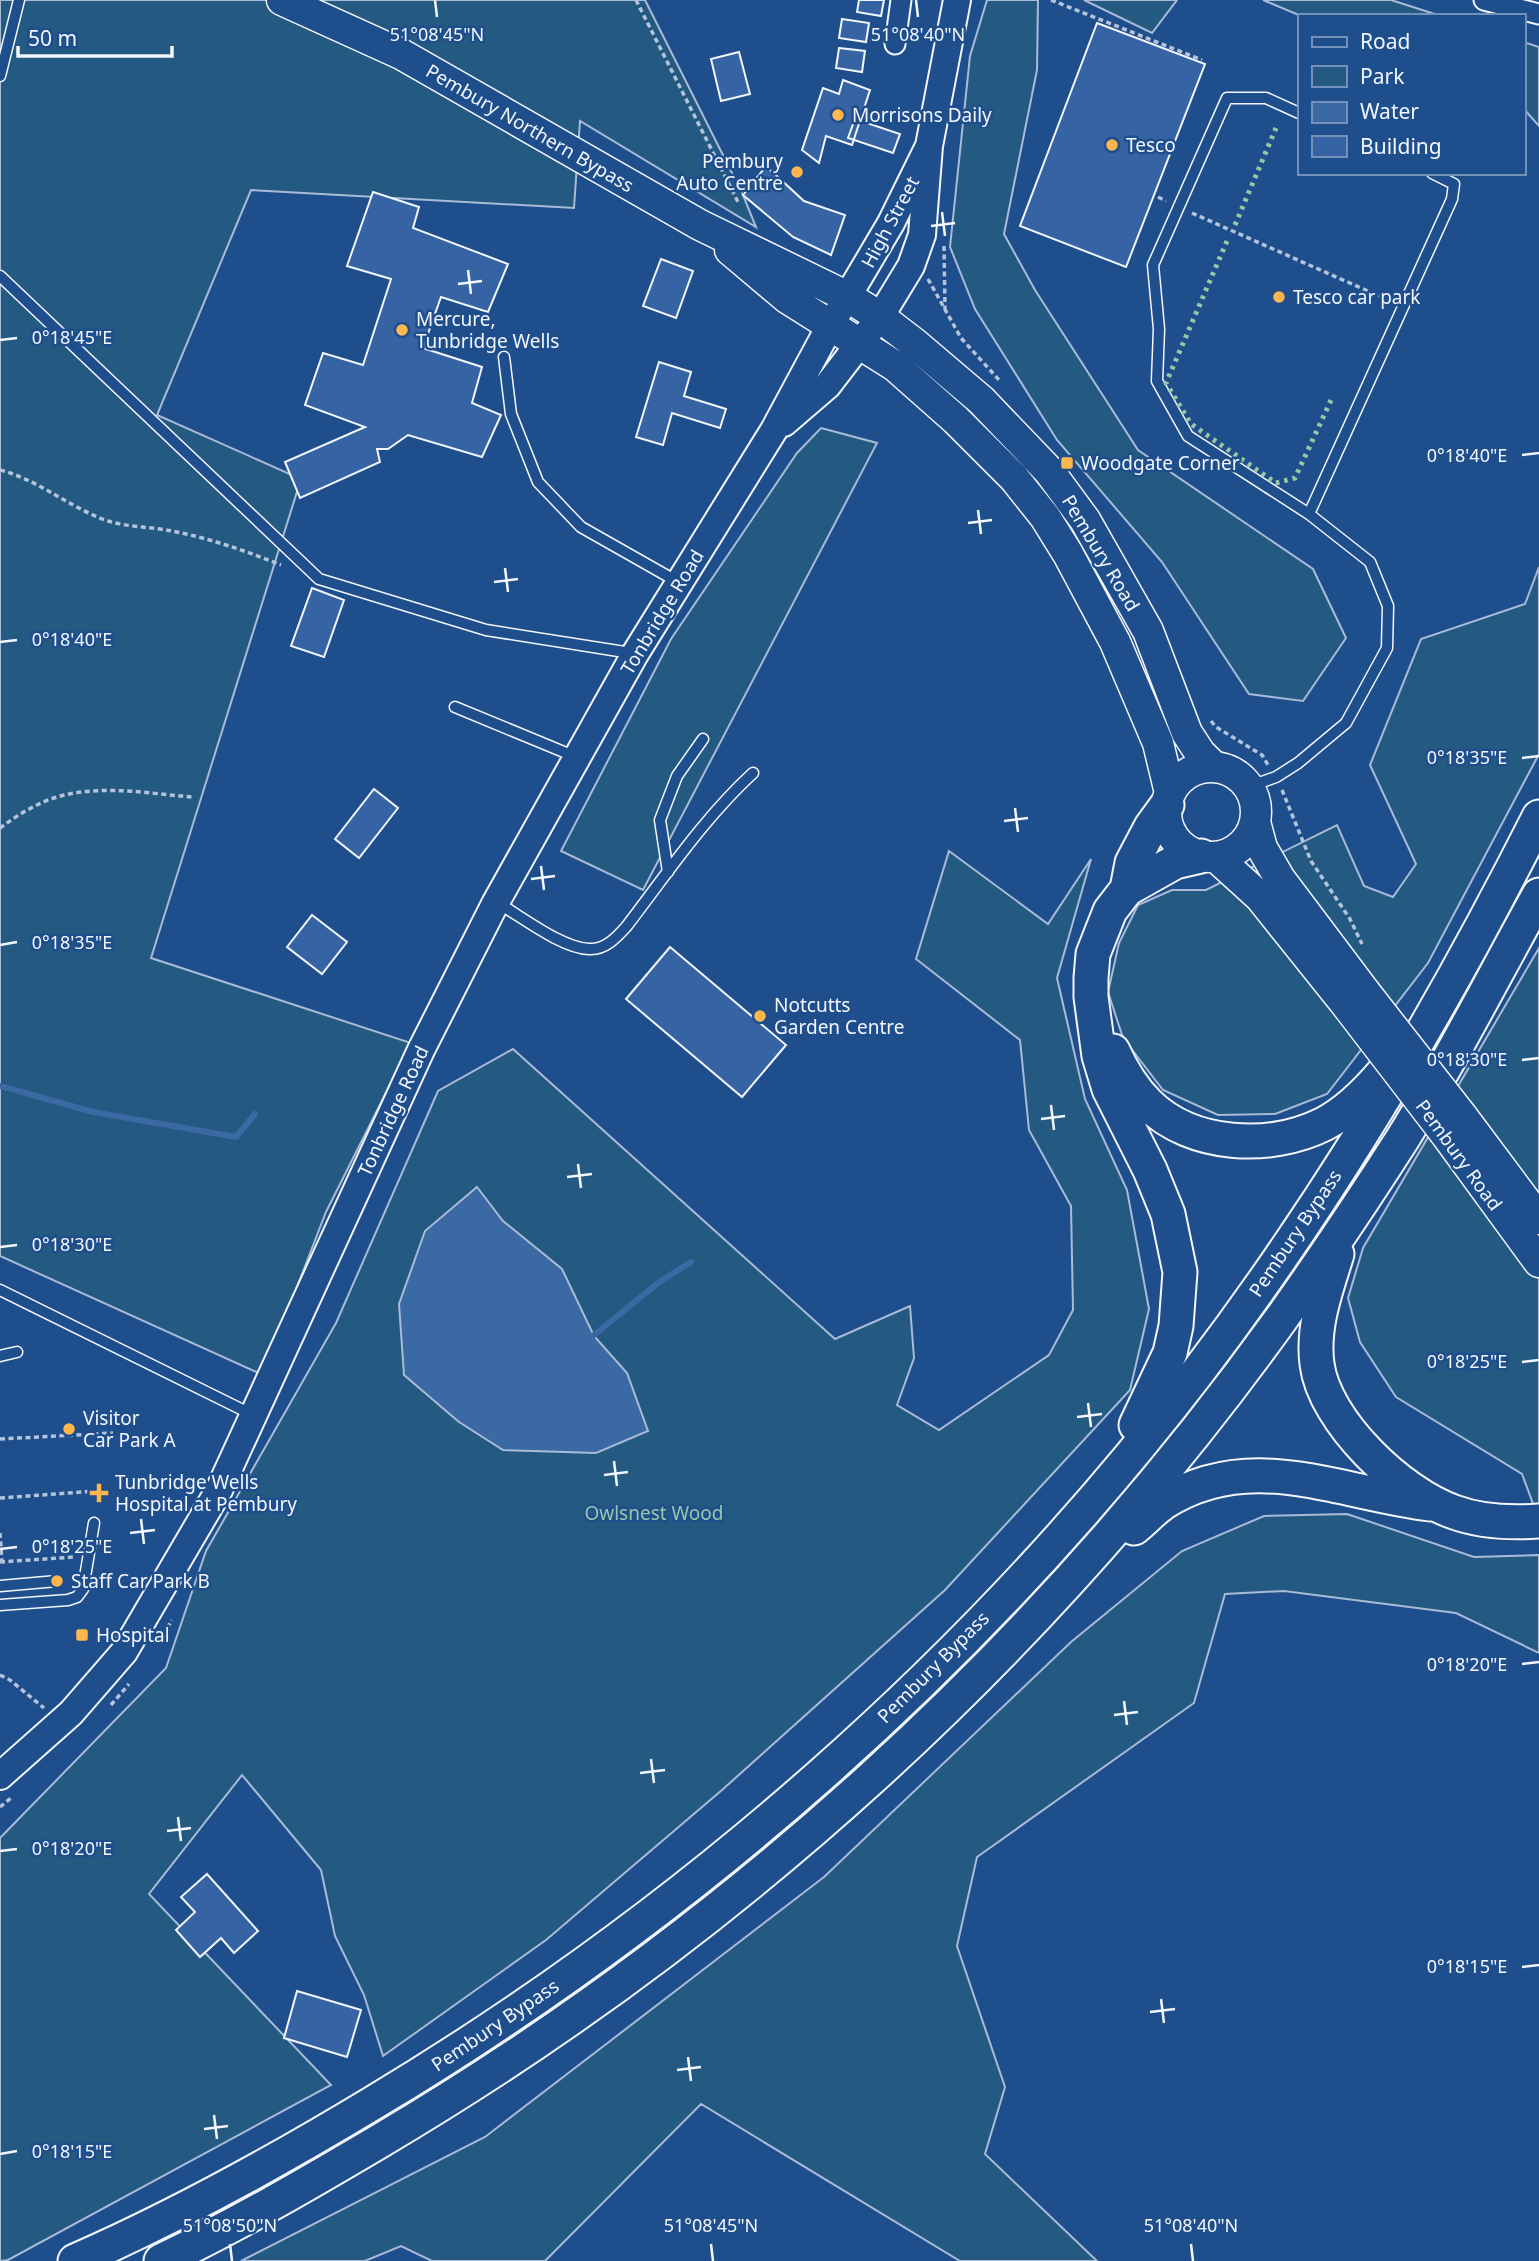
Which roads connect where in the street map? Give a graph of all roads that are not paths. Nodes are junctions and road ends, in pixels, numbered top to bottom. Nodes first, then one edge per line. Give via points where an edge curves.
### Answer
1 (19, 0) edge
2 (282, 0) edge
3 (901, 0) edge
4 (957, 0) edge
5 (1484, 0) edge
6 (1539, 14) edge
7 (895, 44) dead end
8 (0, 76) edge
9 (1298, 113) edge
10 (929, 146) junction
11 (1436, 175) edge
12 (700, 225) junction
13 (0, 276) edge
14 (848, 297) junction
15 (880, 317) junction
16 (830, 326) junction
17 (861, 344) junction
18 (504, 357) dead end
19 (774, 430) junction
20 (1309, 514) junction
21 (678, 582) junction
22 (635, 654) junction
23 (454, 707) dead end
24 (703, 739) dead end
25 (576, 757) junction
26 (1214, 767) junction
27 (753, 773) dead end
28 (1248, 786) junction
29 (1169, 799) junction
30 (1539, 817) edge
31 (1255, 822) junction
32 (1209, 856) junction
33 (668, 872) junction
34 (1126, 888) junction
35 (1539, 895) edge
36 (496, 902) junction
37 (1356, 1000) junction
38 (1426, 1023) junction
39 (1097, 1025) junction
40 (1453, 1124) junction
41 (1539, 1219) edge
42 (1347, 1221) junction
43 (1539, 1262) edge
44 (0, 1290) edge
45 (17, 1352) dead end
46 (0, 1356) edge
47 (254, 1415) junction
48 (1106, 1483) junction
49 (1433, 1504) junction
50 (1539, 1521) edge
51 (94, 1523) dead end
52 (1088, 1560) junction
53 (57, 1581) dead end
54 (0, 1586) edge
55 (0, 1605) edge
56 (7, 1766) edge
57 (75, 2261) edge
58 (161, 2261) edge

1 - 8 lane
2 - 12 main road, Pembury Northern Bypass via 401,54
3 - 7 street
4 - 10 street, High Street
5 - 6 street
9 - 20 lane via 1266,98 1227,98 1153,265 1159,329 1157,381 1188,436
10 - 14 street, High Street
10 - 15 street, High Street via 922,235 911,266
11 - 20 lane via 1454,184 1452,199
12 - 14 main road, Pembury Northern Bypass
12 - 16 main road, Pembury Northern Bypass via 787,298
13 - 22 lane via 319,579 486,630
14 - 15 main road, Pembury Road
14 - 16 street, High Street
15 - 17 street, High Street
15 - 26 main road, Pembury Road via 981,400 1049,471 1078,510 1147,631 1187,733
16 - 17 main road, Pembury Road
16 - 19 street, Tonbridge Road
17 - 19 street, Tonbridge Road via 827,386
17 - 29 main road, Pembury Road via 895,366 956,420 1014,478 1045,517 1115,642 1158,743
18 - 21 lane via 511,414 538,482 580,527
19 - 21 street, Tonbridge Road
20 - 28 lane via 1370,562 1388,606 1387,648 1346,723 1298,763 1276,777
21 - 22 street, Tonbridge Road
22 - 25 street, Tonbridge Road
23 - 25 lane
24 - 33 lane via 677,776 660,820
25 - 36 street, Tonbridge Road
26 - 28 main road via 1239,776
26 - 29 main road via 1188,774
27 - 33 lane
28 - 31 main road via 1256,803
29 - 32 main road via 1168,822 1174,837 1186,849
29 - 34 highway via 1132,863
30 - 38 highway, Pembury Bypass
31 - 32 main road via 1241,846
31 - 37 main road, Pembury Road via 1262,848
32 - 34 highway via 1166,865
32 - 37 main road, Pembury Road via 1260,897
33 - 36 lane via 614,940 602,947 590,949 560,940
34 - 39 highway via 1110,911 1093,954 1091,997
35 - 42 highway, Pembury Bypass via 1404,1136
36 - 47 street, Tonbridge Road via 421,1050
37 - 40 main road, Pembury Road, bridge
38 - 39 highway via 1370,1089 1324,1124 1297,1134 1250,1140 1203,1135 1165,1117 1125,1077
38 - 48 highway, Pembury Bypass via 1378,1107 1253,1296
39 - 48 highway via 1099,1056 1109,1089 1168,1214 1180,1272 1177,1326 1170,1353
40 - 41 main road, Pembury Road
40 - 43 main road, Pembury Road
42 - 49 highway via 1316,1335 1324,1391 1362,1446
42 - 52 highway, Pembury Bypass via 1217,1404
44 - 47 lane
45 - 46 lane
47 - 56 street, Tonbridge Road via 219,1490 124,1652 61,1723
48 - 57 highway, Pembury Bypass via 947,1656 767,1822 662,1908 542,1996 302,2146
49 - 50 highway via 1488,1520
49 - 52 highway via 1394,1500 1313,1480 1235,1476 1185,1490
51 - 55 lane via 83,1590 77,1597
52 - 58 highway, Pembury Bypass via 974,1682 882,1769 680,1940 454,2098 320,2177
53 - 54 lane

